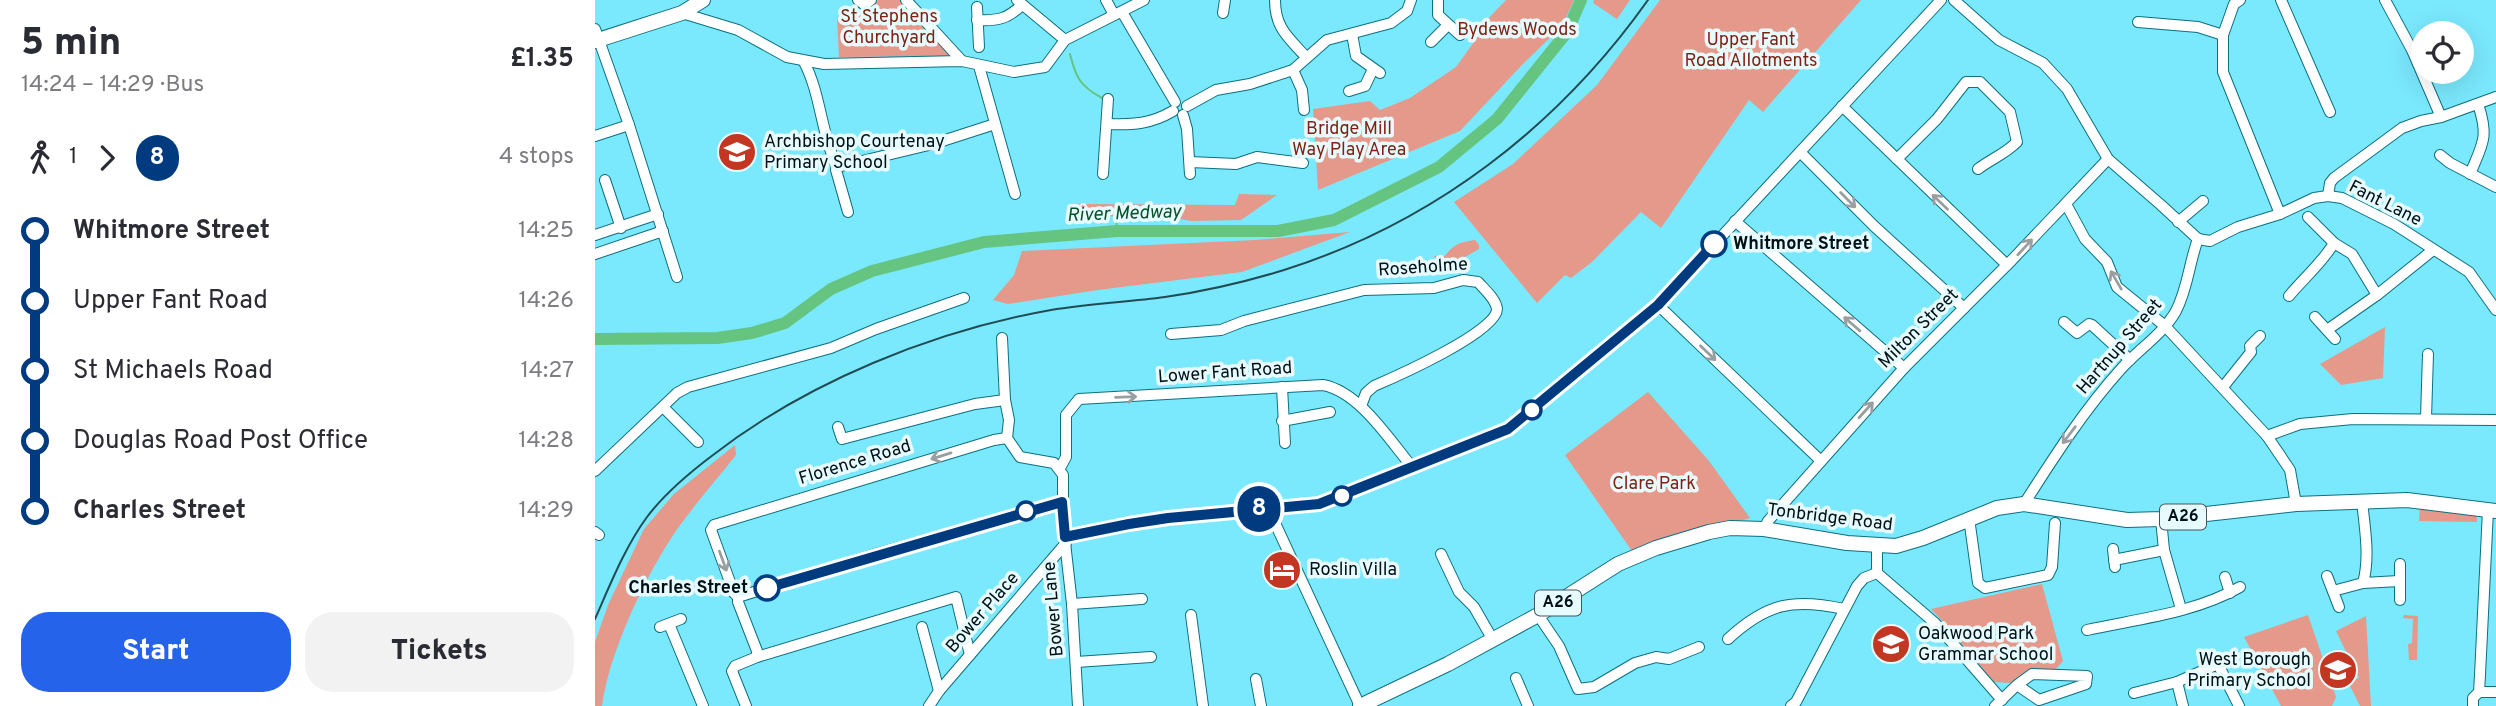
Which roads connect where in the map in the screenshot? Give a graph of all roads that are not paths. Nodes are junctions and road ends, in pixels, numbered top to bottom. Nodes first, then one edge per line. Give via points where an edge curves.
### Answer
1 (703, 0) edge
2 (858, 0) edge
3 (871, 0) edge
4 (1106, 0) edge
5 (1144, 0) edge
6 (1225, 0) edge
7 (1275, 0) edge
8 (1411, 0) edge
9 (1436, 0) edge
10 (1941, 0) edge
11 (1954, 0) edge
12 (2240, 0) edge
13 (2281, 0) edge
14 (2385, 0) edge
15 (910, 1) edge
16 (1020, 2) edge
17 (977, 7) dead end
18 (682, 13) junction
19 (1223, 13) dead end
20 (1118, 14) junction
21 (977, 20) junction
22 (2138, 22) dead end
23 (1448, 25) junction
24 (1352, 34) junction
25 (1460, 35) dead end
26 (2224, 35) junction
27 (596, 36) edge
28 (1065, 40) junction
29 (1431, 42) dead end
30 (978, 47) dead end
31 (1306, 57) junction
32 (962, 61) junction
33 (804, 62) junction
34 (979, 66) junction
35 (1293, 70) junction
36 (1349, 91) dead end
37 (2496, 97) edge
38 (1108, 99) dead end
39 (2478, 104) junction
40 (1842, 106) junction
41 (1180, 109) junction
42 (1304, 110) dead end
43 (2330, 112) dead end
44 (2441, 117) junction
45 (995, 124) junction
46 (1108, 124) junction
47 (629, 125) junction
48 (595, 136) edge
49 (1800, 152) junction
50 (2440, 155) dead end
51 (1897, 159) junction
52 (2108, 159) junction
53 (1303, 163) dead end
54 (837, 167) junction
55 (1978, 169) dead end
56 (1103, 174) dead end
57 (2470, 174) junction
58 (605, 180) dead end
59 (2496, 187) edge
60 (1015, 194) dead end
61 (2328, 197) junction
62 (2203, 201) dead end
63 (2066, 204) junction
64 (848, 212) dead end
65 (658, 214) junction
66 (2280, 214) junction
67 (2308, 217) dead end
68 (1735, 221) junction
69 (2178, 222) junction
70 (621, 228) junction
71 (663, 231) junction
72 (595, 235) edge
73 (2198, 239) junction
74 (2334, 243) junction
75 (2434, 250) junction
76 (595, 254) edge
77 (2007, 265) junction
78 (677, 277) dead end
79 (2377, 295) junction
80 (2289, 296) dead end
81 (964, 298) dead end
82 (1658, 305) junction
83 (1964, 308) junction
84 (2496, 310) edge
85 (2096, 316) dead end
86 (2315, 317) dead end
87 (2064, 322) dead end
88 (2088, 325) junction
89 (2165, 326) junction
90 (2326, 330) junction
91 (2077, 333) junction
92 (1171, 334) dead end
93 (2260, 336) dead end
94 (1002, 338) dead end
95 (2335, 339) dead end
96 (2087, 342) dead end
97 (2428, 354) dead end
98 (2130, 360) junction
99 (1904, 368) junction
100 (1282, 387) junction
101 (2223, 387) junction
102 (1005, 400) junction
103 (1361, 406) junction
104 (663, 407) junction
105 (1330, 412) dead end
106 (2426, 418) junction
107 (2496, 419) edge
108 (1282, 421) junction
109 (838, 427) dead end
110 (2267, 436) junction
111 (1007, 438) junction
112 (698, 442) dead end
113 (1285, 443) dead end
114 (1821, 461) junction
115 (1060, 468) junction
116 (1413, 468) junction
117 (595, 471) edge
118 (1062, 502) junction
119 (2362, 502) junction
120 (2024, 504) junction
121 (2296, 504) junction
122 (1268, 508) junction
123 (2492, 510) edge
124 (1969, 518) junction
125 (2161, 519) junction
126 (2055, 523) dead end
127 (1764, 529) junction
128 (1066, 540) junction
129 (1877, 546) junction
130 (2164, 550) junction
131 (1441, 554) dead end
132 (2114, 559) dead end
133 (2400, 564) dead end
134 (1877, 573) junction
135 (2327, 576) dead end
136 (2225, 577) dead end
137 (2399, 581) junction
138 (2363, 583) junction
139 (2333, 591) junction
140 (738, 597) junction
141 (1142, 599) dead end
142 (2400, 600) dead end
143 (1072, 604) junction
144 (2339, 607) dead end
145 (1844, 610) junction
146 (2181, 610) junction
147 (1191, 615) dead end
148 (1538, 615) junction
149 (681, 619) dead end
150 (922, 626) dead end
151 (2087, 630) dead end
152 (1728, 639) dead end
153 (1493, 640) junction
154 (1699, 647) dead end
155 (970, 655) junction
156 (757, 657) junction
157 (1151, 657) dead end
158 (1076, 662) junction
159 (1256, 679) dead end
160 (1522, 682) dead end
161 (2177, 682) junction
162 (2017, 685) junction
163 (939, 691) junction
164 (2479, 692) junction
165 (2496, 692) edge
166 (2134, 693) dead end
167 (1998, 703) edge
168 (742, 705) edge
169 (703, 706) edge
170 (929, 706) edge
171 (1078, 706) edge
172 (1203, 706) edge
173 (1261, 706) edge
174 (1360, 706) edge
175 (1528, 706) edge
176 (1791, 706) edge
177 (2183, 706) edge
178 (2239, 706) edge
179 (2473, 706) edge

1 - 18 main road
2 - 3 street via 865,5
4 - 20 street
5 - 20 street
6 - 19 street
7 - 31 street via 1281,29
8 - 24 street via 1407,11 1391,23
9 - 23 street via 1438,15
10 - 40 street
11 - 52 street via 1999,40 2043,63 2067,89
12 - 26 street via 2234,4
13 - 43 street
14 - 44 street
15 - 32 street
16 - 21 street via 1009,17
16 - 28 street
17 - 21 street
18 - 27 main road
18 - 33 street via 738,30
20 - 28 street
20 - 41 street
21 - 30 street
22 - 26 street via 2198,27
23 - 25 street
23 - 29 street
24 - 31 street via 1327,40
24 - 36 street via 1356,56 1376,71 1365,86
26 - 66 street via 2223,72
27 - 47 street
28 - 34 street via 1045,67 1014,72
31 - 35 street
32 - 33 street
32 - 34 street
33 - 54 street
34 - 45 street
35 - 41 street via 1216,90
35 - 42 street
37 - 39 street
38 - 46 street
39 - 44 street
39 - 57 street via 2485,132
40 - 49 street
40 - 51 street
41 - 46 street via 1138,126
41 - 53 street via 1187,129 1190,168 1236,164 1257,157
44 - 61 street via 2402,128 2334,178
45 - 54 street
45 - 60 street
46 - 56 street
47 - 48 street
47 - 65 street
49 - 68 street
49 -> 83 street
50 - 57 street
51 - 55 street via 1966,82 1980,82 2010,112 2017,142
77 -> 51 street
52 - 63 street, Milton Street
52 - 69 street
54 - 64 street
57 - 59 street
58 - 70 street
61 - 66 street, Fant Lane via 2314,198
61 - 75 street, Fant Lane via 2356,204
62 - 69 street via 2196,213
77 -> 63 street, Milton Street
89 -> 63 street via 2117,287 2107,262 2085,239
65 - 70 street
65 - 71 street
66 - 73 street, Fant Lane via 2210,241
67 - 74 street
68 - 82 street
99 -> 68 street
69 - 73 street
70 - 72 street
71 - 76 street
71 - 78 street
73 - 89 street, Hartnup Street via 2183,297
74 - 79 street via 2351,254
74 - 80 street
75 - 79 street
75 - 84 street, Fant Lane via 2469,272
77 - 83 street, Milton Street
79 - 90 street
81 - 104 street via 831,348 706,380 677,393
82 -> 114 street
82 - 116 street via 1508,429
83 - 99 street, Milton Street
85 - 88 street
86 - 90 street
87 - 91 street
88 - 91 street
88 - 98 street
89 - 98 street, Hartnup Street
89 - 101 street
90 - 95 street
91 - 96 street
92 - 103 street, Roseholme via 1221,330 1364,290 1434,288 1463,279 1478,282 1495,303 1496,314 1490,322 1449,350 1374,386
93 - 101 street
94 - 102 street
97 - 106 street
98 -> 120 street, Hartnup Street via 2065,440
114 -> 99 street, Milton Street
100 - 103 street, Lower Fant Road via 1329,386
100 - 108 street
115 -> 100 street, Lower Fant Road via 1066,457 1066,415 1079,399
101 - 110 street
102 - 109 street via 842,439
102 - 111 street
103 - 116 street, Lower Fant Road
104 - 112 street
104 - 117 street
105 - 108 street
106 - 107 street
106 - 110 street via 2300,424
108 - 113 street
110 - 121 street via 2290,470
111 - 115 street via 1020,457
111 -> 140 street, Florence Road via 714,524 711,530
114 - 127 street, Milton Street
115 - 118 street, Bower Lane
116 - 122 street via 1319,504
118 - 128 street, Bower Lane
118 - 140 street
119 - 121 main road, Tonbridge Road / A26
119 - 123 main road, Tonbridge Road / A26 via 2407,500
119 - 138 street
120 - 124 main road, Tonbridge Road / A26
120 - 125 main road, Tonbridge Road / A26 via 2127,520
121 - 125 main road, Tonbridge Road / A26
122 - 128 street via 1129,524
122 - 174 street
123 - 164 street
124 - 126 street via 1978,583 1985,588 2048,575
124 - 129 main road, Tonbridge Road / A26 via 1923,538
125 - 130 street
127 - 129 main road, Tonbridge Road / A26
127 - 148 main road, Tonbridge Road / A26 via 1730,528 1656,548 1618,564
128 - 143 street, Bower Lane
128 - 155 street, Bower Place
129 - 134 street
130 - 132 street
130 - 146 street
131 - 153 street via 1458,592 1474,607
133 - 137 street
134 - 145 street via 1864,578
134 - 167 street via 1935,623
135 - 139 street
136 - 146 street via 2235,590
137 - 138 street
137 - 142 street
138 - 139 street
139 - 144 street
140 - 156 street
141 - 143 street
143 - 158 street, Bower Lane
145 - 152 street via 1792,603 1739,623
145 - 176 street
146 - 151 street
147 - 172 street
148 - 153 main road, Tonbridge Road / A26
148 - 154 street via 1559,646 1578,689 1594,687 1635,663 1656,657 1669,659
149 - 169 street via 665,625
150 - 163 street
153 - 174 main road, Tonbridge Road / A26
155 - 156 street via 956,597
155 - 163 street, Bower Place
156 - 168 street via 732,671
157 - 158 street
158 - 171 street, Bower Lane
159 - 173 street
160 - 175 street
161 - 166 street
161 - 177 street
161 - 178 street via 2218,664
162 - 162 street via 2039,700 2086,684 2087,676 2032,674
162 - 167 street
163 - 170 street, Bower Place
164 - 165 street
164 - 179 street

